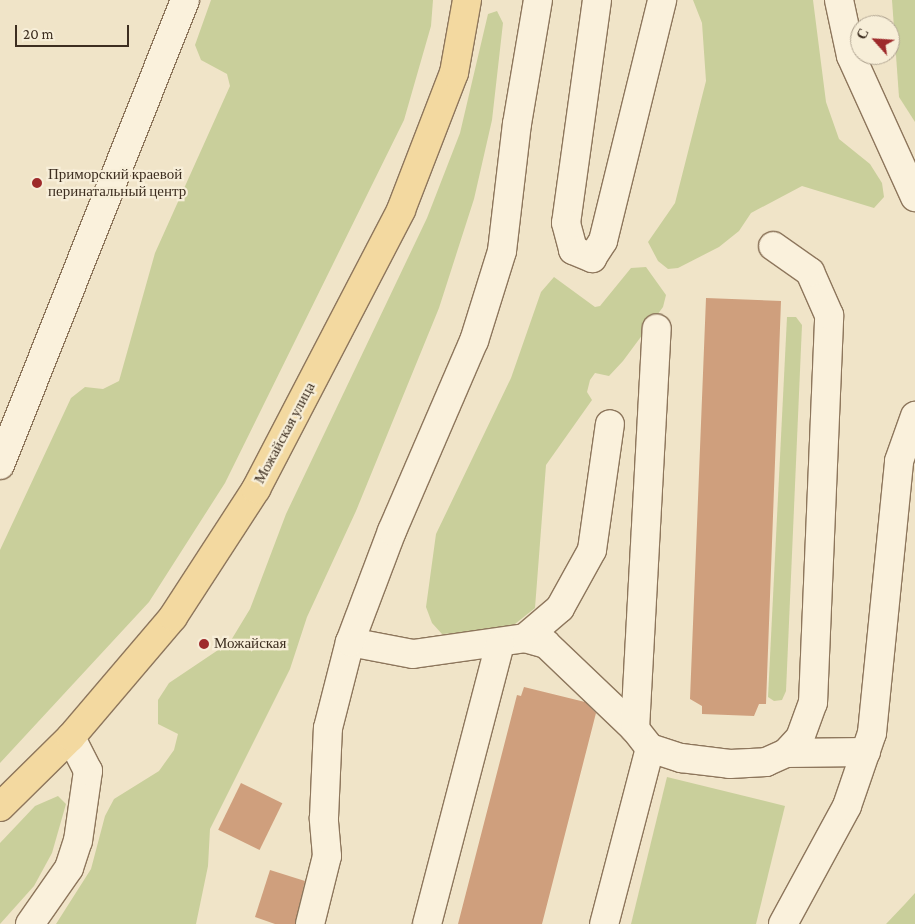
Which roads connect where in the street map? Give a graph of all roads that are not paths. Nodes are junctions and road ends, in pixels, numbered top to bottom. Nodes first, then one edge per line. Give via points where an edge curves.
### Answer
1 (185, 0) edge
2 (467, 0) edge
3 (538, 0) edge
4 (597, 0) edge
5 (662, 0) edge
6 (839, 0) edge
7 (915, 197) edge
8 (773, 246) dead end
9 (657, 329) dead end
10 (915, 416) edge
11 (610, 424) dead end
12 (0, 465) edge
13 (513, 641) junction
14 (350, 642) junction
15 (71, 737) junction
16 (643, 738) junction
17 (866, 752) junction
18 (786, 753) junction
19 (0, 807) edge
20 (30, 924) edge
21 (310, 924) edge
22 (427, 924) edge
23 (604, 924) edge
24 (783, 924) edge

1 - 12 lane
2 - 15 main road, Можайская улица via 454,73 401,210 261,480 173,617
3 - 14 lane via 516,124 502,252 474,341 392,531
4 - 5 lane via 566,223 573,250 592,258 603,242
6 - 7 lane via 851,56
8 - 18 lane via 810,272 829,315 813,703 800,738
9 - 16 lane
10 - 17 lane via 899,461 872,733
11 - 13 lane via 592,550 560,608
13 - 14 lane via 413,654
13 - 16 lane via 546,644 564,657
13 - 22 lane
14 - 21 lane via 328,728 324,818 327,856
15 - 19 main road, Можайская улица
15 - 20 lane via 88,771 78,841 69,868
16 - 18 lane via 681,758 730,764 766,762
16 - 23 lane
17 - 18 lane
17 - 24 lane via 847,806

